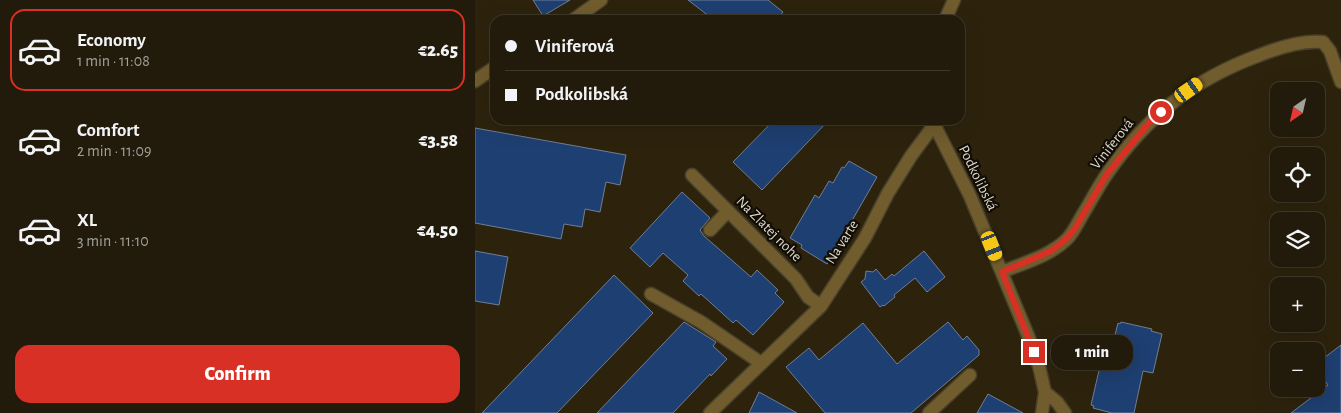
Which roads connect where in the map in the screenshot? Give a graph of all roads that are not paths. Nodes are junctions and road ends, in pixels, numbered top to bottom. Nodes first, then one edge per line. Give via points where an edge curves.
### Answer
1 (601, 0) edge
2 (954, 0) edge
3 (580, 15) edge
4 (947, 15) edge
5 (490, 70) edge
6 (475, 81) edge
7 (1341, 82) edge
8 (932, 125) edge
9 (934, 125) edge
10 (692, 175) dead end
11 (728, 210) junction
12 (710, 230) dead end
13 (1002, 272) junction
14 (651, 294) dead end
15 (821, 306) junction
16 (761, 363) junction
17 (970, 375) dead end
18 (1045, 392) junction
19 (710, 413) edge
20 (929, 413) edge
21 (1042, 413) edge
22 (1065, 413) edge

1 - 3 street
2 - 4 street
5 - 6 street
7 - 13 street, Viniferová via 1330,51 1323,42 1310,41 1273,50 1203,80 1148,124 1107,174 1065,240 1051,251
8 - 15 street, Na varte
9 - 13 street, Podkolibská via 970,196
10 - 11 street, Na Zlatej nohe
11 - 12 street
11 - 15 street, Na Zlatej nohe via 796,280 808,297
13 - 18 street, Podkolibská via 1036,356
14 - 16 street via 701,322
15 - 16 street, Na varte
16 - 19 street, Na varte
17 - 20 street
18 - 21 street
18 - 22 street

